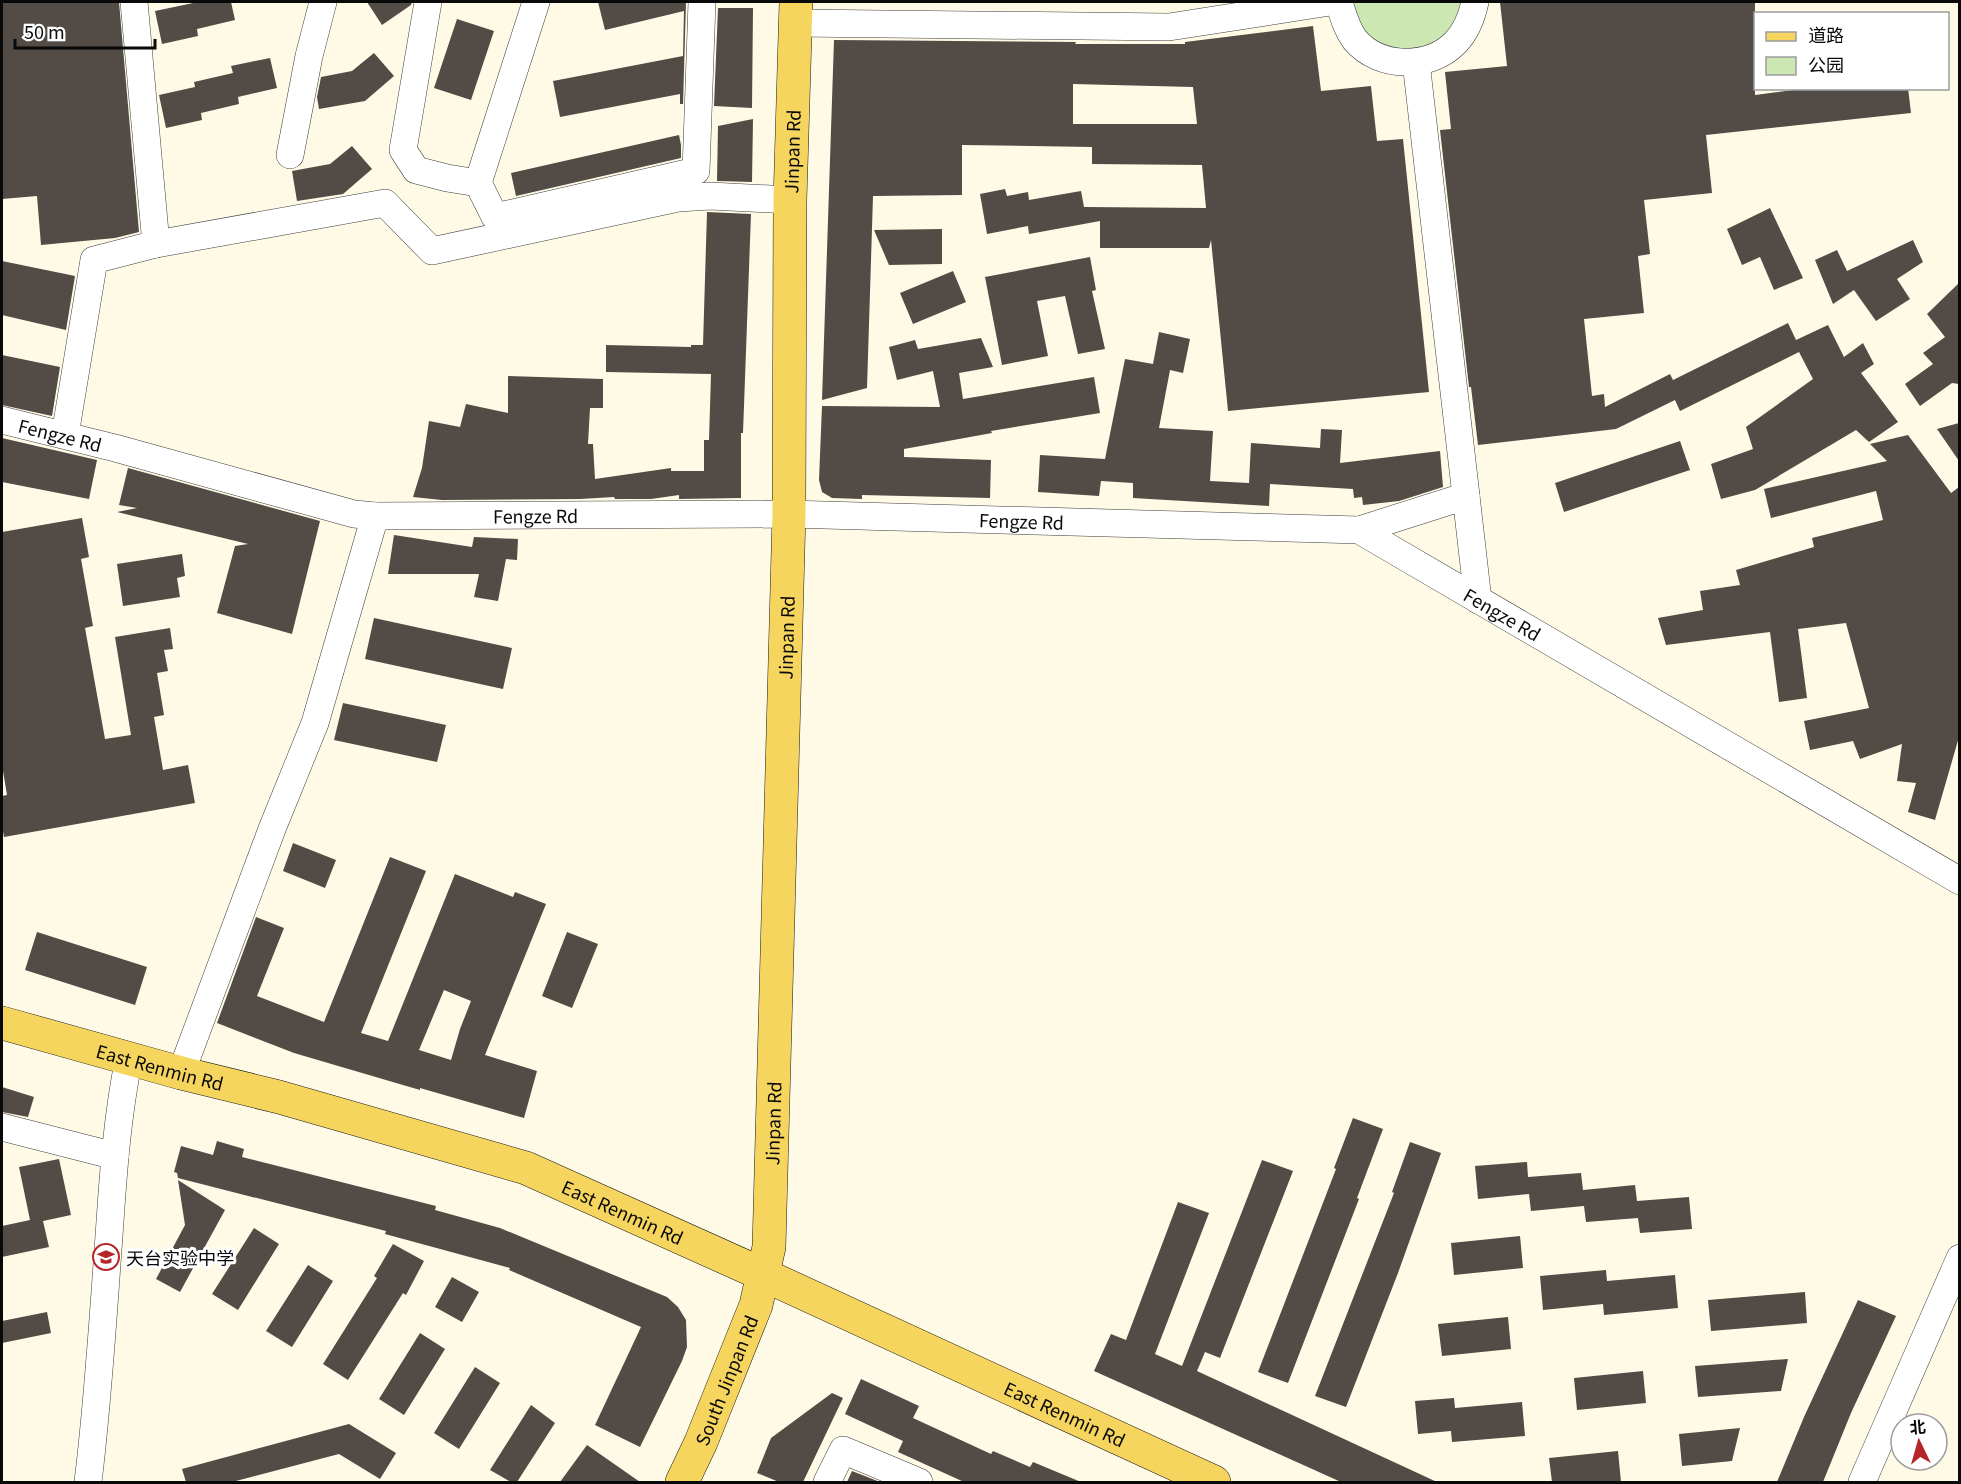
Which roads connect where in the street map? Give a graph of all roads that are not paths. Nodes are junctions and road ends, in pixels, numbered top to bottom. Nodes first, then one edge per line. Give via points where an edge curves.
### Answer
1 (134, 2) edge
2 (323, 2) edge
3 (428, 2) edge
4 (537, 2) edge
5 (702, 2) edge
6 (1330, 2) edge
7 (1339, 2) edge
8 (1475, 2) edge
9 (796, 12) edge
10 (1416, 62) junction
11 (290, 155) dead end
12 (478, 183) junction
13 (790, 200) junction
14 (156, 244) junction
15 (2, 420) edge
16 (65, 435) junction
17 (1466, 496) junction
18 (789, 514) junction
19 (375, 516) junction
20 (1359, 530) junction
21 (1478, 600) junction
22 (1959, 881) edge
23 (2, 1023) edge
24 (129, 1058) junction
25 (182, 1073) junction
26 (2, 1127) edge
27 (115, 1156) junction
28 (1959, 1258) edge
29 (764, 1275) junction
30 (88, 1482) edge
31 (682, 1482) edge
32 (827, 1482) edge
33 (919, 1482) edge
34 (1214, 1482) edge
35 (1862, 1482) edge

1 - 14 street
2 - 11 street
3 - 12 street via 403,150 416,170
4 - 12 street
5 - 12 street via 696,171 495,217
6 - 9 street via 1169,27
7 - 10 street via 1344,22 1356,41 1373,54 1394,62
8 - 10 street via 1468,25 1456,43 1438,56
9 - 13 main road, Jinpan Rd
10 - 17 street
13 - 14 street via 678,198 432,251 385,203
13 - 18 main road, Jinpan Rd
14 - 16 street via 94,260
15 - 16 street, Fengze Rd
16 - 19 street, Fengze Rd via 354,514
17 - 20 street
17 - 21 street
18 - 19 street, Fengze Rd
18 - 20 street, Fengze Rd
18 - 29 main road, Jinpan Rd via 769,1247
19 - 25 street via 315,723
20 - 21 street, Fengze Rd
21 - 22 street, Fengze Rd
23 - 24 main road, East Renmin Rd
24 - 25 main road, East Renmin Rd
24 - 27 street
25 - 29 main road, East Renmin Rd via 526,1168
26 - 27 street
27 - 30 street
28 - 35 street
29 - 31 main road, South Jinpan Rd via 756,1305
29 - 34 main road, East Renmin Rd
32 - 33 street via 843,1450

